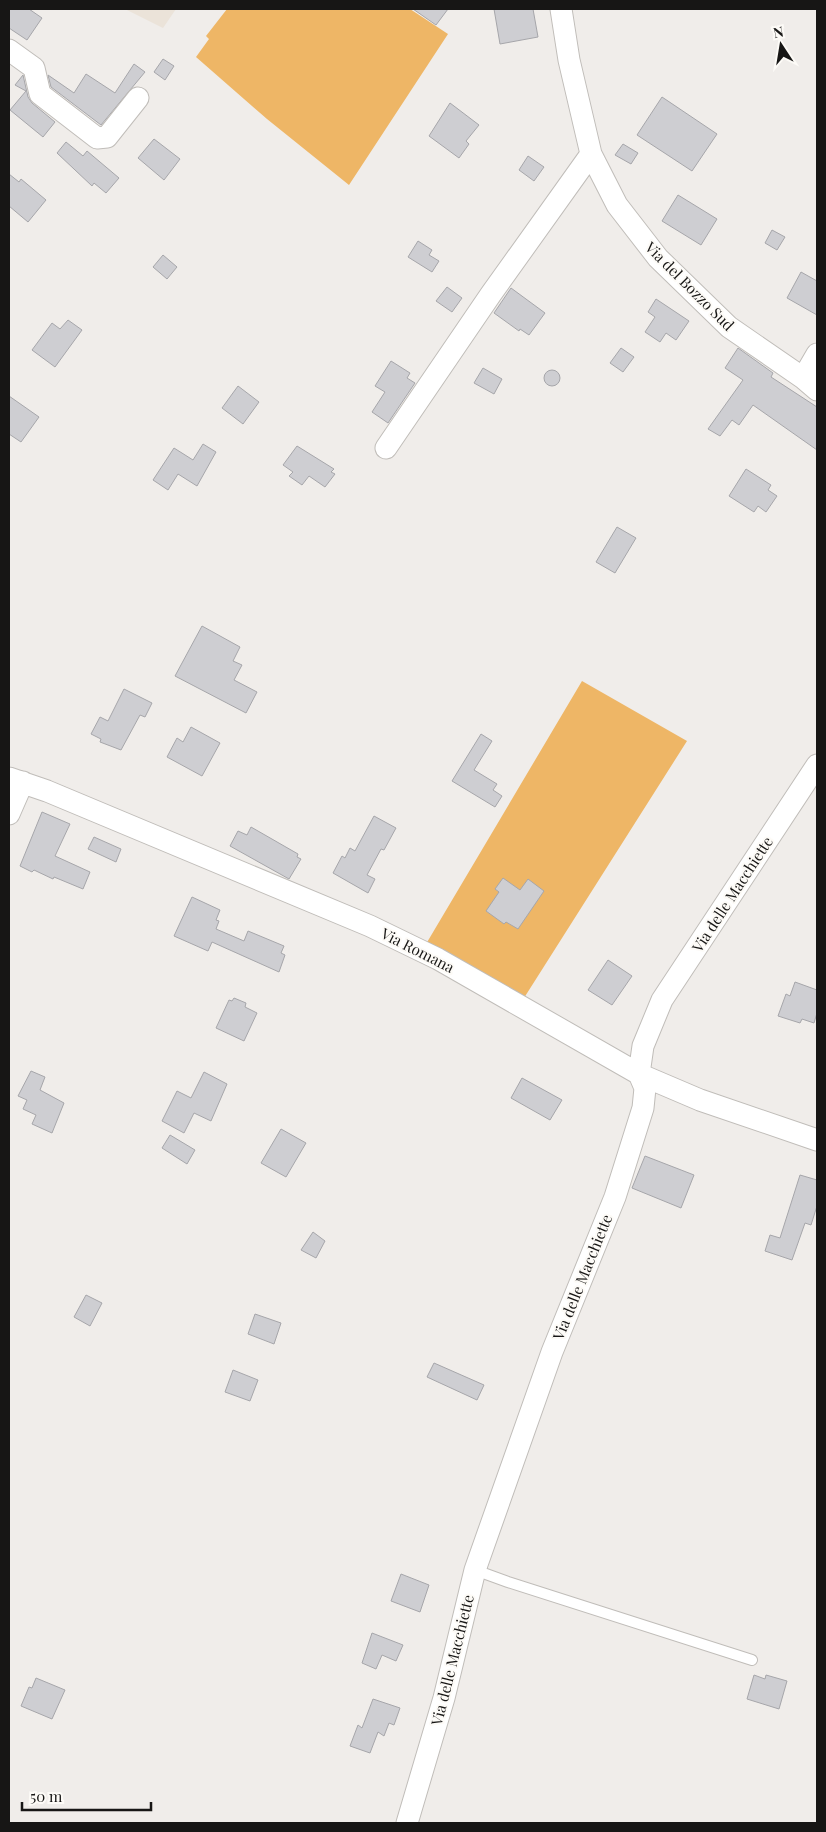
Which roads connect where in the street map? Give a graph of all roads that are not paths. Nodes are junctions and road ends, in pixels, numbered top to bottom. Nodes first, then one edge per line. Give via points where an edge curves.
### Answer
1 (561, 9) edge
2 (9, 50) edge
3 (138, 98) dead end
4 (591, 154) junction
5 (817, 354) edge
6 (810, 384) edge
7 (386, 448) dead end
8 (817, 765) edge
9 (16, 780) edge
10 (9, 814) edge
11 (639, 1074) junction
12 (817, 1140) edge
13 (475, 1570) junction
14 (752, 1660) dead end
15 (407, 1823) edge

1 - 4 street, Via del Bozzo Sud
2 - 3 street via 34,68 40,94 97,138 107,137
4 - 6 street, Via del Bozzo Sud via 618,204 658,258 728,327
4 - 7 street
5 - 6 street
8 - 11 street, Via delle Macchiette via 662,1000 643,1046
9 - 10 street
9 - 11 street, Via Romana via 370,926 438,959
11 - 12 street, Via Romana via 700,1100
11 - 13 street, Via delle Macchiette via 645,1088 643,1108 615,1198 552,1352
13 - 14 lane
13 - 15 street, Via delle Macchiette via 444,1698

